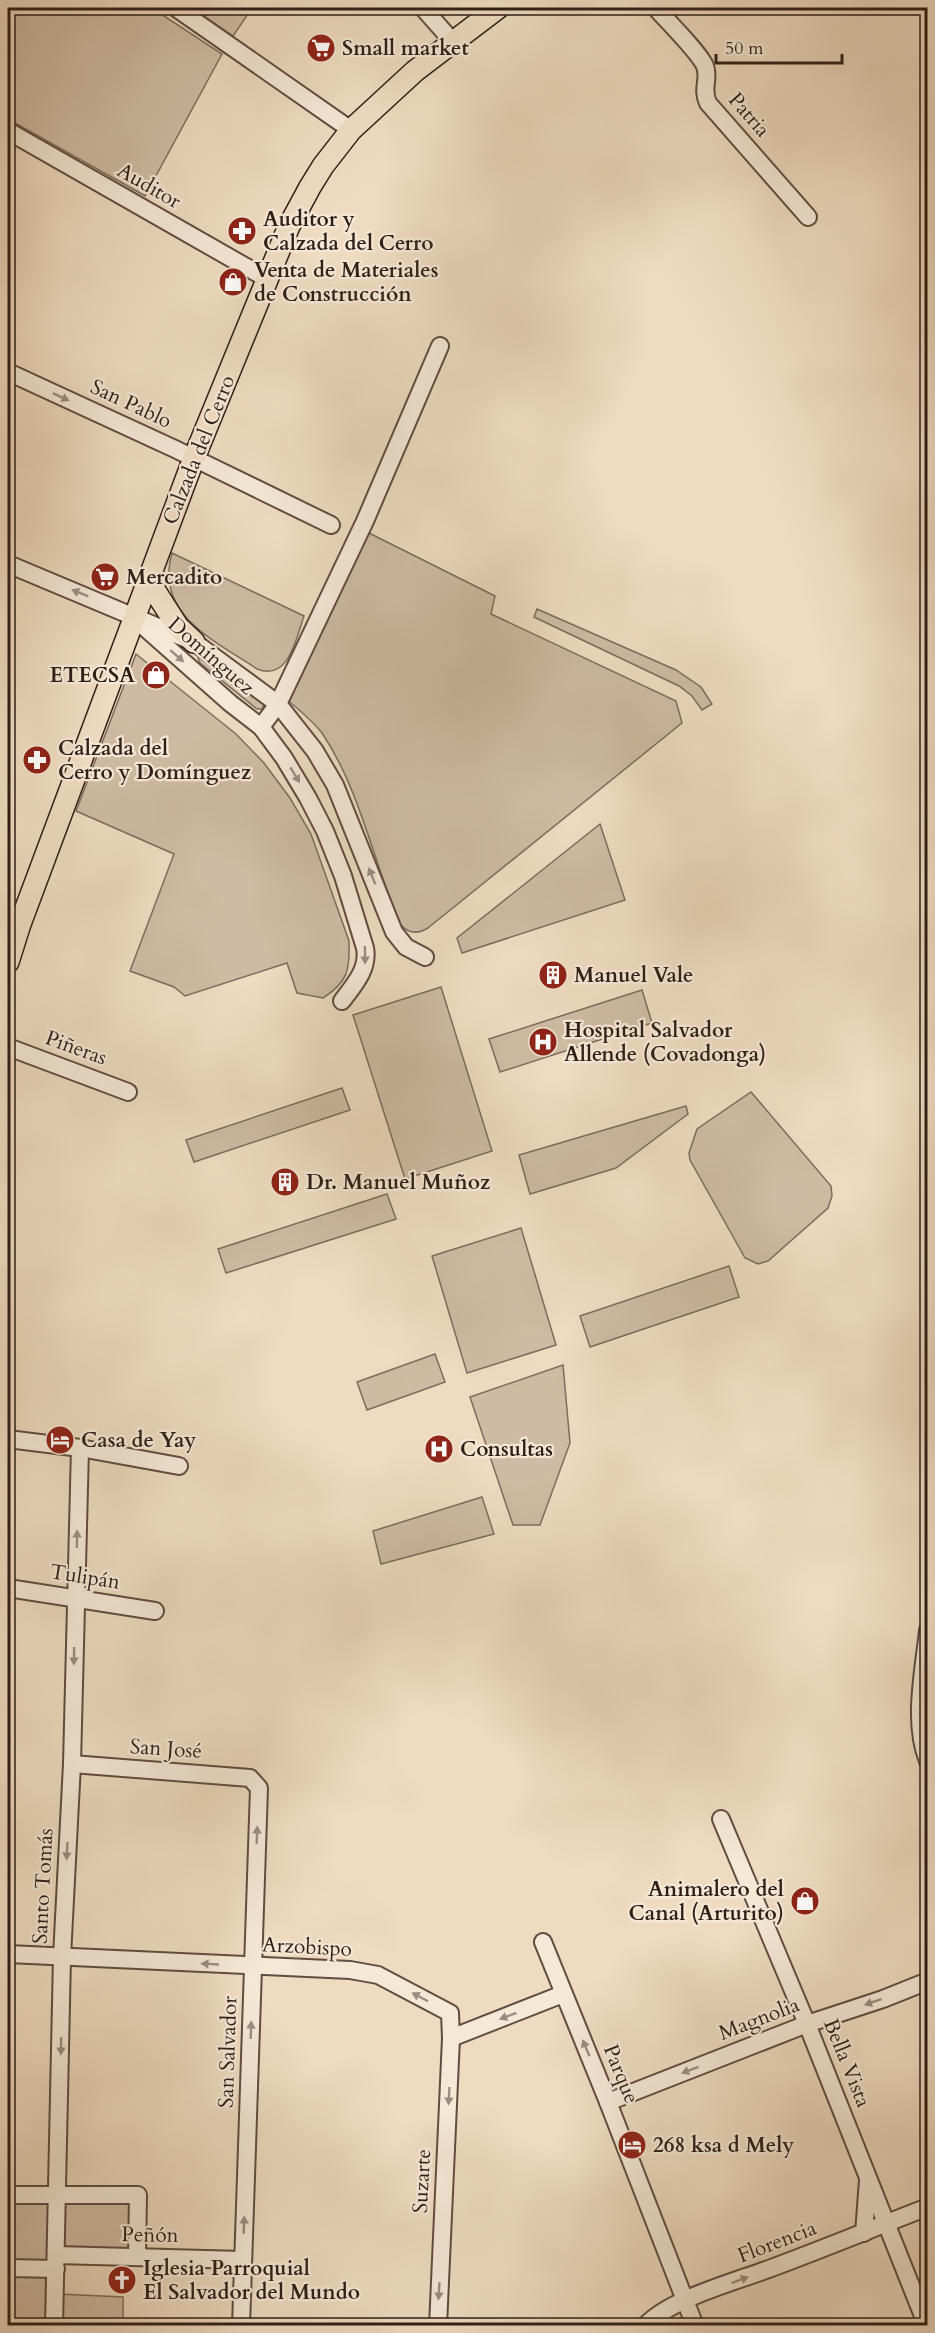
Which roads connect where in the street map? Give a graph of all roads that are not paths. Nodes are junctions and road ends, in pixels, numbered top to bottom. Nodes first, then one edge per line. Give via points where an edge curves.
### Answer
1 (176, 8) edge
2 (423, 8) edge
3 (498, 8) edge
4 (656, 8) edge
5 (453, 42) junction
6 (351, 130) junction
7 (8, 131) edge
8 (808, 217) dead end
9 (268, 280) junction
10 (440, 346) dead end
11 (8, 372) edge
12 (194, 458) junction
13 (331, 525) dead end
14 (8, 564) edge
15 (148, 580) junction
16 (133, 618) junction
17 (194, 642) junction
18 (278, 705) junction
19 (261, 727) junction
20 (425, 957) dead end
21 (8, 962) edge
22 (342, 1001) dead end
23 (8, 1047) edge
24 (128, 1092) dead end
25 (8, 1439) edge
26 (80, 1448) junction
27 (179, 1466) dead end
28 (8, 1588) edge
29 (76, 1598) junction
30 (155, 1611) dead end
31 (927, 1630) edge
32 (925, 1681) edge
33 (927, 1761) edge
34 (72, 1764) junction
35 (255, 1782) joint
36 (721, 1819) dead end
37 (543, 1942) dead end
38 (8, 1954) edge
39 (62, 1957) junction
40 (254, 1966) junction
41 (927, 1981) edge
42 (563, 1994) junction
43 (807, 2024) junction
44 (451, 2038) junction
45 (608, 2102) junction
46 (868, 2175) junction
47 (8, 2195) edge
48 (58, 2195) junction
49 (927, 2207) edge
50 (887, 2223) junction
51 (864, 2233) junction
52 (137, 2257) junction
53 (243, 2260) junction
54 (56, 2262) junction
55 (8, 2268) edge
56 (685, 2301) junction
57 (54, 2325) edge
58 (241, 2325) edge
59 (438, 2325) edge
60 (645, 2325) edge
61 (694, 2325) edge
62 (927, 2325) edge

1 - 6 street
2 - 5 street
3 - 5 main road, Calzada del Cerro
4 - 8 street, Patria via 706,69 704,95 708,103
5 - 6 main road, Calzada del Cerro
6 - 9 main road, Calzada del Cerro via 310,187 289,226
7 - 9 street, Auditor
9 - 12 main road, Calzada del Cerro
10 - 18 street via 365,520
11 -> 12 street, San Pablo
12 - 13 street, San Pablo
12 - 15 main road, Calzada del Cerro
16 -> 14 street, Domínguez
15 - 16 main road, Calzada del Cerro
15 - 17 main road via 178,627
16 - 17 street, Domínguez
16 -> 19 street, Domínguez
16 - 21 main road, Calzada del Cerro
17 - 18 street, Domínguez
18 - 19 street
20 -> 18 street, Domínguez via 406,946 394,932 335,785 315,751
19 -> 22 street, Domínguez via 290,768 325,831 365,948 364,968
23 - 24 street, Piñeras
25 - 26 street
26 - 27 street
29 -> 26 street, Santo Tomás
28 - 29 street, Tulipán
29 - 30 street, Tulipán
29 -> 34 street, Santo Tomás
31 - 32 street
32 - 33 street via 919,1712
34 - 35 street, San José via 250,1778
34 -> 39 street, Santo Tomás
40 -> 35 street, San Salvador via 259,1788
36 - 43 street, Bella Vista
37 - 42 street, Parque
38 - 39 street, Arzobispo
40 -> 39 street, Arzobispo
39 -> 48 street, Santo Tomás
44 -> 40 street, Arzobispo via 450,2013 378,1975
53 -> 40 street, San Salvador
41 -> 43 street, Magnolia
42 -> 44 street
45 -> 42 street, Parque
43 -> 45 street, Magnolia
43 - 46 street, Bella Vista
44 -> 59 street, Suzarte
45 - 56 street, Parque
46 - 50 street, Bella Vista
46 - 51 street
47 - 48 street
48 - 52 street via 138,2195
48 - 54 street, Santo Tomás
49 - 50 street, Florencia
50 - 51 street, Florencia
50 - 62 street, Bella Vista
56 -> 51 street, Florencia
52 - 53 street, Peñón
52 - 54 street, Peñón
53 - 58 street, San Salvador
54 - 55 street, Peñón
54 - 57 street, Santo Tomás
56 - 60 street, Florencia
56 - 61 street, Parque

